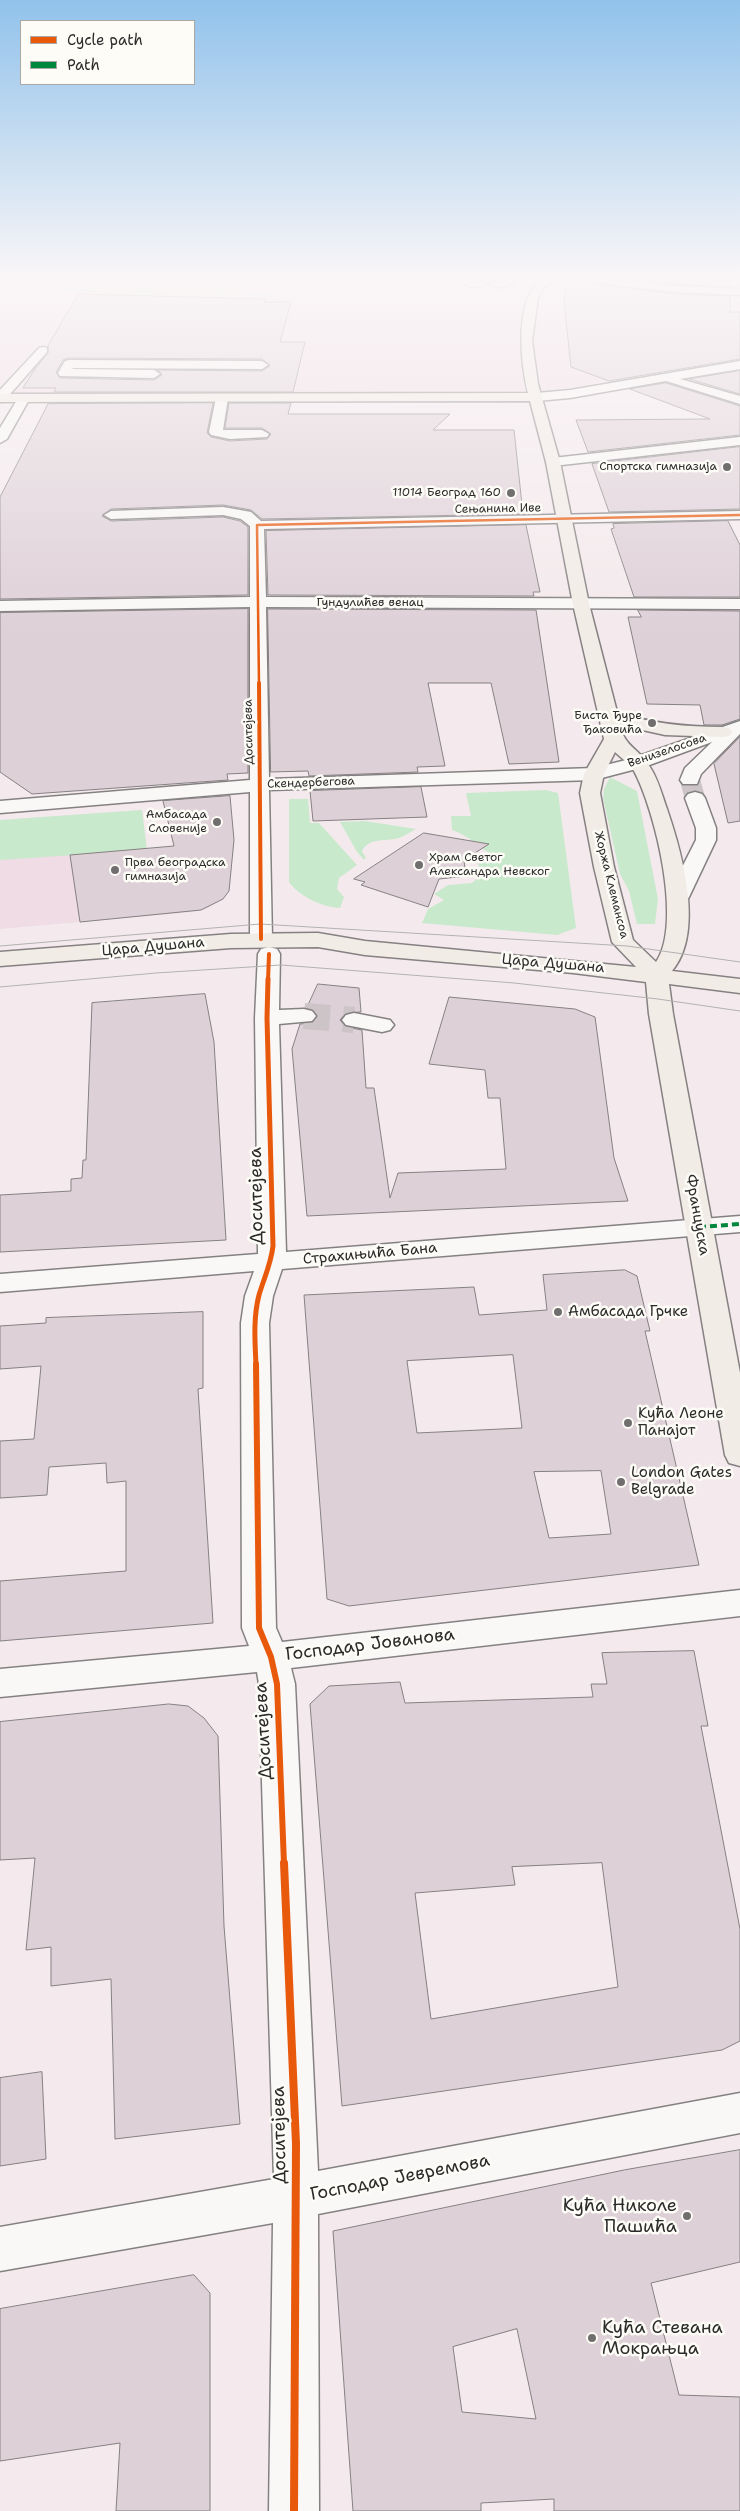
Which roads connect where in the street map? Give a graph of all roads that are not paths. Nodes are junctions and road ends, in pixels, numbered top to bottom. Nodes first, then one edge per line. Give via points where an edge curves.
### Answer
1 (545, 396) edge
2 (727, 396) edge
3 (536, 397) junction
4 (0, 398) edge
5 (24, 398) junction
6 (145, 398) joint
7 (222, 398) junction
8 (740, 400) edge
9 (262, 434) dead end
10 (0, 439) edge
11 (740, 441) edge
12 (553, 462) junction
13 (111, 514) dead end
14 (740, 515) edge
15 (563, 517) junction
16 (257, 525) junction
17 (258, 602) junction
18 (581, 604) junction
19 (740, 604) edge
20 (0, 606) edge
21 (609, 715) junction
22 (732, 729) edge
23 (613, 739) junction
24 (637, 763) junction
25 (594, 774) junction
26 (259, 785) junction
27 (0, 807) edge
28 (678, 897) junction
29 (265, 947) junction
30 (0, 959) edge
31 (656, 975) junction
32 (0, 976) edge
33 (740, 986) edge
34 (304, 1016) tunnel mouth
35 (267, 1018) junction
36 (354, 1020) tunnel mouth
37 (382, 1025) dead end
38 (740, 1224) edge
39 (699, 1227) junction
40 (271, 1262) junction
41 (0, 1283) edge
42 (740, 1455) edge
43 (740, 1603) edge
44 (271, 1657) junction
45 (0, 1683) edge
46 (740, 2114) edge
47 (295, 2197) junction
48 (0, 2249) edge
49 (294, 2511) edge

1 - 3 street
2 - 8 street
3 - 7 main road
3 - 12 main road
4 - 5 main road
5 - 6 main road
5 - 10 street
6 - 7 main road
7 - 9 street via 216,432
11 - 12 street
12 - 15 main road
13 - 16 street via 228,512 246,515
14 - 15 street, Сењанина Иве
15 - 16 street, Сењанина Иве
15 - 18 main road
16 - 17 street, Доситејева
17 - 18 street, Гундулићев венац
17 - 20 street, Гундулићев венац
17 - 26 street, Доситејева
18 - 19 street, Гундулићев венац
18 - 21 main road
21 - 22 main road via 654,729 688,732
21 - 23 main road
22 - 24 street, Венизелосова
22 - 28 street via 722,744 692,772 692,789 706,828 706,840
23 - 24 main road
23 - 25 main road, Жоржа Клемансоа
24 - 25 street, Венизелосова
24 - 28 main road via 649,785 670,849
25 - 26 street, Скендербегова
25 - 31 main road, Жоржа Клемансоа via 590,794 604,867 624,942
26 - 27 street, Скендербегова
26 - 29 street, Доситејева
28 - 31 main road via 675,948
29 - 30 main road, Цара Душана
29 - 31 main road, Цара Душана via 365,948
29 - 32 main road, Цара Душана
29 - 35 street, Доситејева
31 - 33 main road, Цара Душана
31 - 39 main road, Француска
34 - 35 street
35 - 40 street, Доситејева
36 - 37 street
38 - 39 street, Страхињића Бана
39 - 40 street, Страхињића Бана
39 - 42 main road, Француска
40 - 41 street, Страхињића Бана
40 - 44 street, Доситејева via 259,1296 255,1323 259,1628
43 - 44 street, Господар Јованова
44 - 45 street, Господар Јованова
44 - 47 street, Доситејева via 277,1684 296,2144
46 - 47 street, Господар Јевремова
47 - 48 street, Господар Јевремова
47 - 49 street, Доситејева

